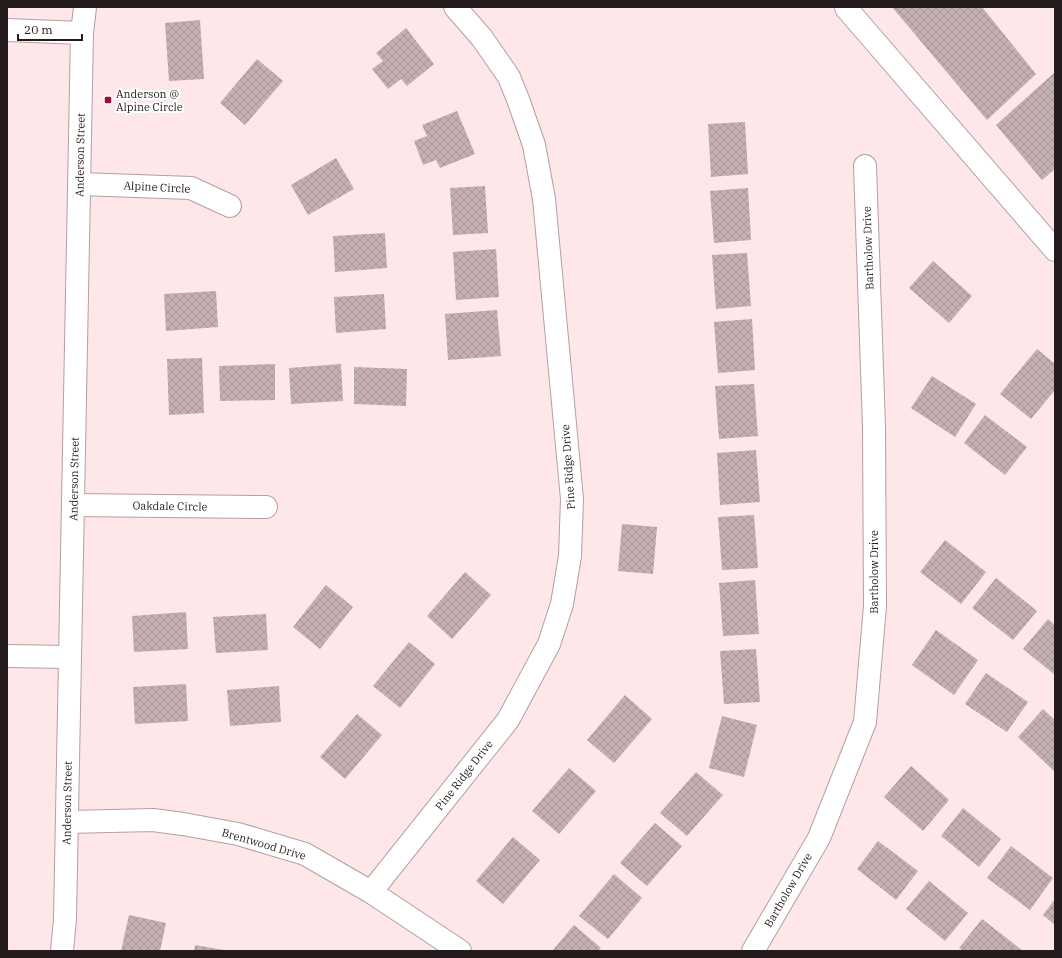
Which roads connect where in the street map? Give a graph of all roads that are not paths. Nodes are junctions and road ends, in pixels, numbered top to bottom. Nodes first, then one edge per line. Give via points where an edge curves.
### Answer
1 (85, 7) edge
2 (455, 7) edge
3 (848, 7) edge
4 (7, 30) edge
5 (82, 33) junction
6 (865, 166) dead end
7 (80, 184) junction
8 (230, 206) dead end
9 (1055, 250) edge
10 (73, 505) junction
11 (266, 507) dead end
12 (7, 656) edge
13 (69, 657) junction
14 (67, 822) junction
15 (371, 892) junction
16 (62, 951) edge
17 (460, 951) edge
18 (753, 951) edge

1 - 5 street, Anderson Street
2 - 15 street, Pine Ridge Drive via 482,38 509,77 534,145 544,199 572,499 570,556 562,604 549,644 508,720
3 - 9 street via 846,8 851,14
4 - 5 street
5 - 7 street, Anderson Street
6 - 18 street, Bartholow Drive via 874,427 875,585 866,722 819,838
7 - 8 street, Alpine Circle via 191,188
7 - 10 street, Anderson Street
10 - 11 street, Oakdale Circle
10 - 13 street, Anderson Street
12 - 13 street
13 - 14 street, Anderson Street
14 - 15 street, Brentwood Drive via 153,820 238,834 305,854
14 - 16 street, Anderson Street
15 - 17 street, Brentwood Drive

